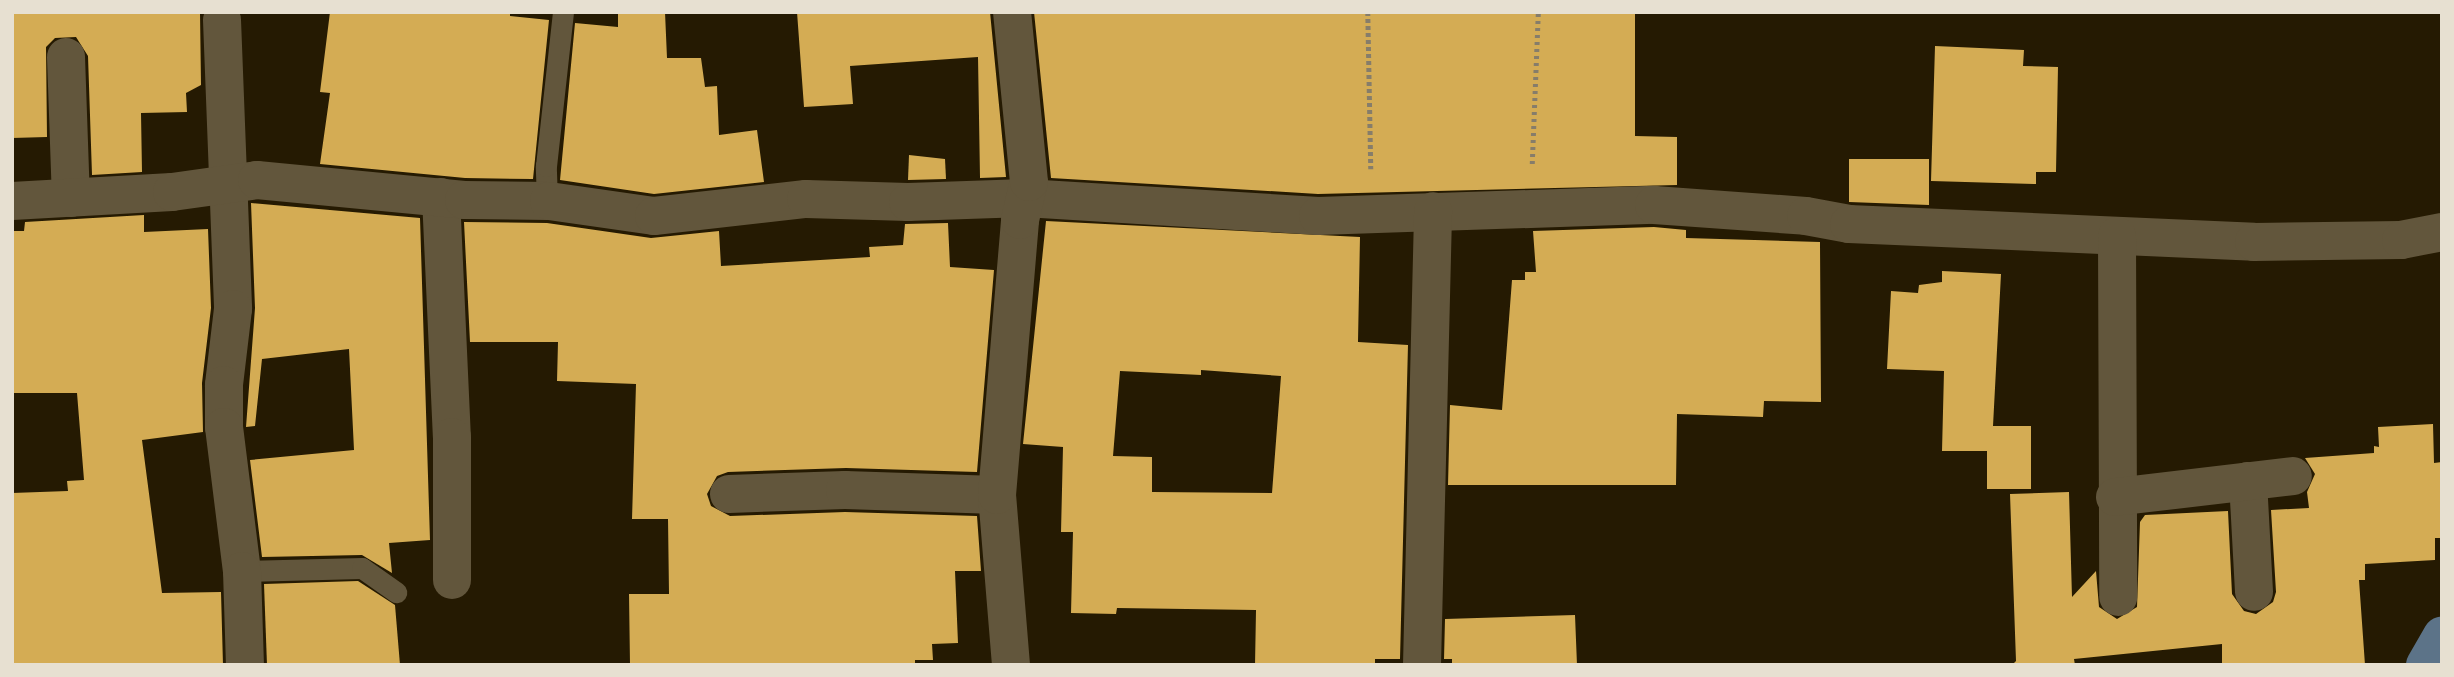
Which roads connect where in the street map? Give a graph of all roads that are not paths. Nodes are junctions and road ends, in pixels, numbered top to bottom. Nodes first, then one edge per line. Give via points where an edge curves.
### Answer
1 (563, 12) edge
2 (1012, 12) edge
3 (222, 20) dead end
4 (66, 57) dead end
5 (228, 183) junction
6 (441, 197) junction
7 (71, 198) junction
8 (1025, 198) junction
9 (12, 201) edge
10 (547, 201) junction
11 (1433, 211) junction
12 (2442, 232) edge
13 (2117, 236) junction
14 (2294, 476) dead end
15 (2248, 481) junction
16 (729, 494) dead end
17 (997, 495) junction
18 (2115, 497) junction
19 (242, 571) junction
20 (452, 580) dead end
21 (396, 592) dead end
22 (2255, 592) dead end
23 (2118, 597) dead end
24 (2442, 635) edge
25 (245, 665) edge
26 (1011, 665) edge
27 (1422, 665) edge
28 (2425, 665) edge

1 - 10 lane via 546,166
2 - 8 street via 1029,182
3 - 5 street
4 - 7 street
5 - 6 street via 323,183
5 - 7 street
5 - 19 street via 233,309 223,385 224,427
6 - 10 street
6 - 20 street via 452,437
7 - 9 street
8 - 10 street via 806,199 653,216
8 - 11 street via 1318,216
8 - 17 street
11 - 13 street via 1654,205 1806,216 1849,224
11 - 27 street
12 - 13 street via 2351,242
13 - 18 street
14 - 15 street
15 - 18 street
15 - 22 street
16 - 17 street via 845,490
17 - 26 street
18 - 23 street
19 - 21 lane via 362,568
19 - 25 street
24 - 28 main road

